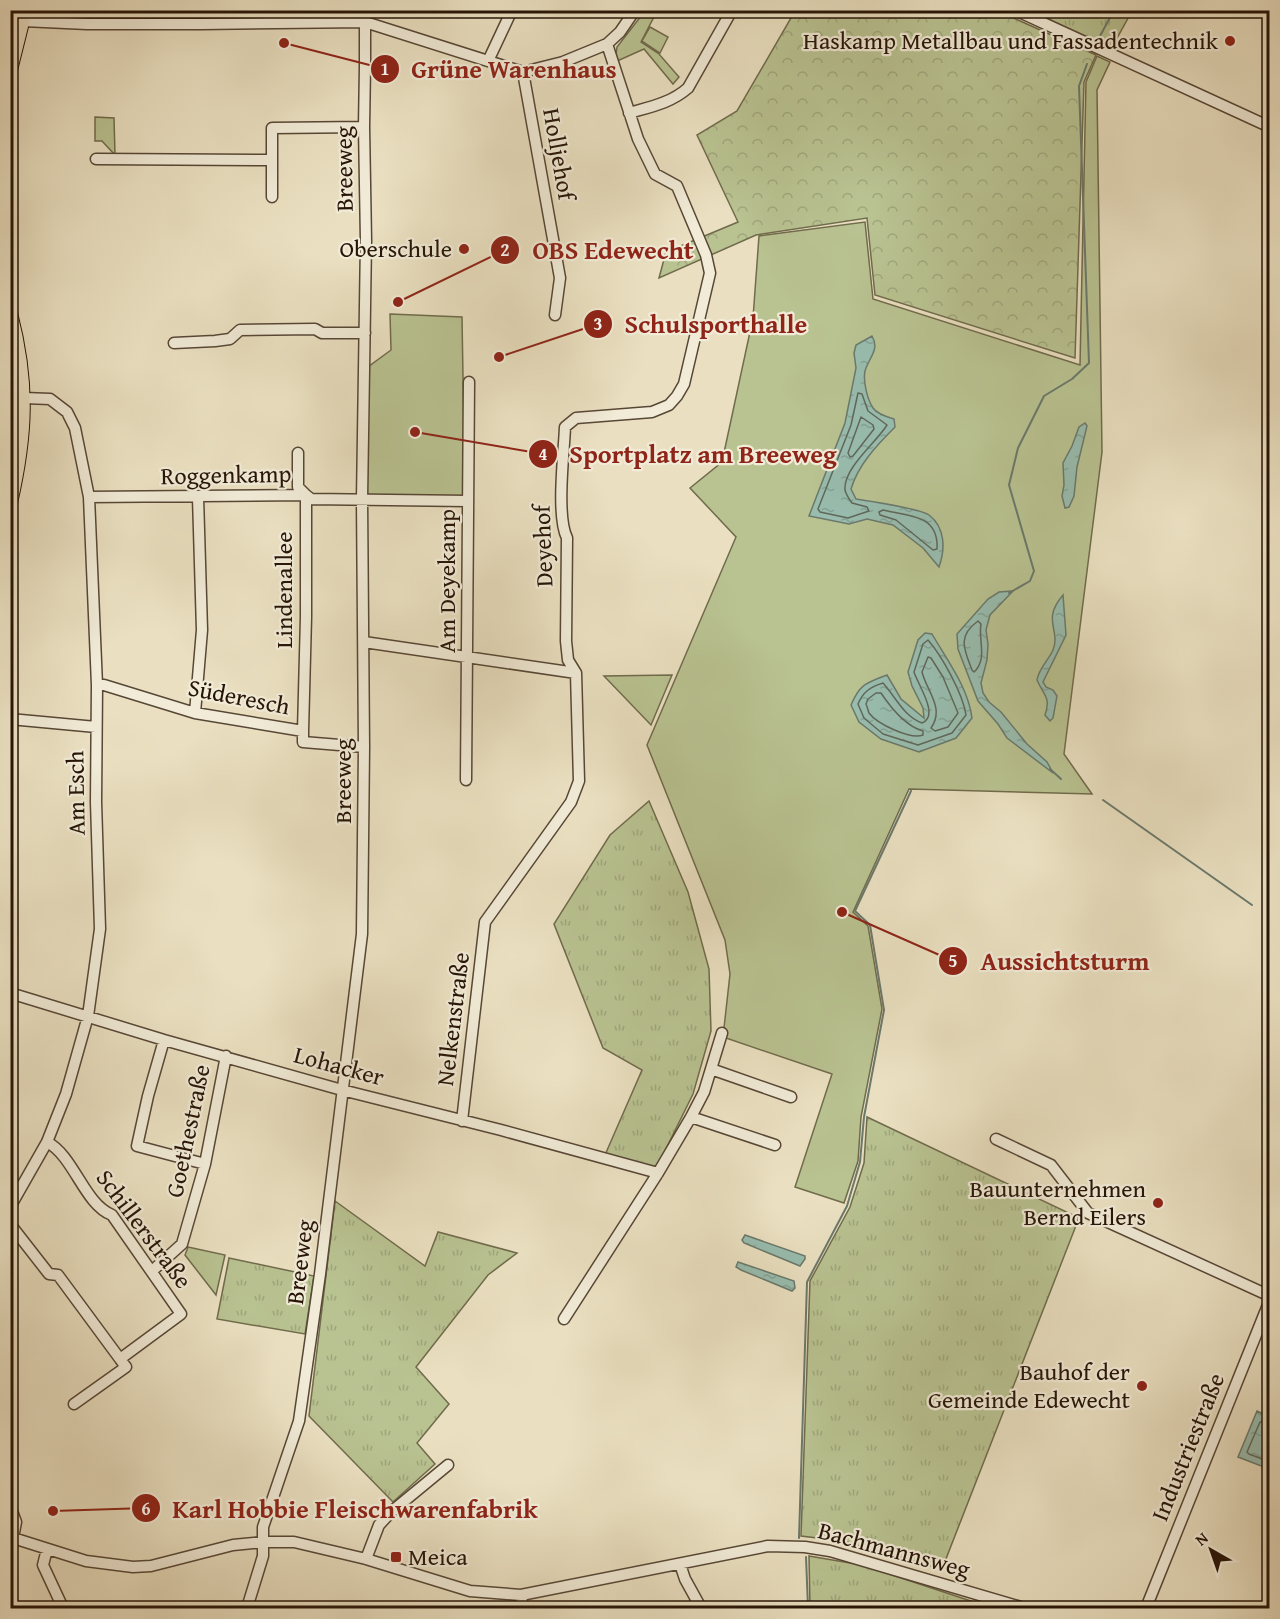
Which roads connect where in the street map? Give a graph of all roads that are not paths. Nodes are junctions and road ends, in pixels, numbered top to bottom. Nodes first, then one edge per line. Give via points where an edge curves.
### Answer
1 (512, 10) edge
2 (635, 10) edge
3 (732, 10) edge
4 (1015, 10) edge
5 (24, 16) edge
6 (363, 16) edge
7 (607, 44) junction
8 (489, 59) junction
9 (12, 61) edge
10 (523, 72) junction
11 (629, 113) junction
12 (364, 127) junction
13 (1269, 127) edge
14 (96, 159) dead end
15 (272, 160) junction
16 (272, 197) dead end
17 (10, 313) edge
18 (555, 315) dead end
19 (365, 333) junction
20 (174, 343) dead end
21 (469, 382) dead end
22 (24, 398) junction
23 (298, 453) dead end
24 (306, 495) junction
25 (89, 497) junction
26 (198, 497) junction
27 (362, 499) junction
28 (468, 501) junction
29 (10, 503) edge
30 (364, 642) junction
31 (468, 657) junction
32 (576, 673) junction
33 (97, 685) junction
34 (195, 713) junction
35 (10, 719) edge
36 (96, 727) junction
37 (303, 731) junction
38 (364, 747) junction
39 (466, 780) dead end
40 (485, 922) joint
41 (10, 993) edge
42 (88, 1016) junction
43 (722, 1033) dead end
44 (164, 1040) junction
45 (226, 1056) junction
46 (711, 1069) junction
47 (342, 1090) junction
48 (791, 1097) dead end
49 (691, 1117) junction
50 (462, 1121) junction
51 (996, 1139) dead end
52 (47, 1142) junction
53 (775, 1145) dead end
54 (205, 1164) junction
55 (658, 1173) junction
56 (10, 1207) edge
57 (10, 1224) edge
58 (152, 1271) junction
59 (1269, 1296) edge
60 (1269, 1300) edge
61 (564, 1319) dead end
62 (120, 1359) junction
63 (74, 1404) dead end
64 (448, 1465) dead end
65 (10, 1506) edge
66 (12, 1537) edge
67 (262, 1542) junction
68 (47, 1549) junction
69 (366, 1559) junction
70 (680, 1564) junction
71 (521, 1595) junction
72 (63, 1608) edge
73 (247, 1608) edge
74 (523, 1608) edge
75 (701, 1608) edge
76 (1024, 1608) edge
77 (1146, 1608) edge

1 - 8 street
2 - 7 street
3 - 11 street via 688,88 678,97
4 - 13 street
5 - 6 street via 87,24 167,24
5 - 9 main road
6 - 8 street
6 - 12 street, Breeweg
7 - 10 street via 563,62
7 - 11 street, Deyehof
8 - 10 street
10 - 18 street, Holljehof via 560,278
11 - 32 street, Deyehof via 655,174 677,186 710,273 684,384 669,405 652,412 576,418 565,427 562,503 567,538 566,641 568,660
12 - 15 street via 272,128
12 - 19 street, Breeweg
14 - 15 street
15 - 16 street
17 - 22 main road
19 - 20 street via 240,330 230,339
19 - 27 street, Breeweg
21 - 28 street, Am Deyekamp
22 - 25 street, Am Esch via 50,399 67,412 75,428
22 - 29 main road via 21,448
23 - 24 street, Lindenallee via 298,487
24 - 26 street, Roggenkamp
24 - 27 street, Roggenkamp via 311,500
24 - 37 street, Lindenallee
25 - 26 street, Roggenkamp
25 - 33 street, Am Esch
26 - 34 street via 202,630
27 - 28 street, Roggenkamp
27 - 30 street, Breeweg
28 - 31 street, Am Deyekamp
30 - 31 street
30 - 38 street, Breeweg
31 - 32 street
31 - 39 street, Am Deyekamp
32 - 40 street, Deyehof via 579,781 571,802
33 - 34 street, Süderesch
33 - 36 street, Am Esch
34 - 37 street, Süderesch
35 - 36 street
36 - 42 street, Am Esch via 100,929
37 - 38 street, Süderesch via 303,742
38 - 47 street, Breeweg via 362,934
40 - 50 street, Nelkenstraße
41 - 42 street, Lohacker
42 - 44 street, Lohacker
42 - 52 street, Am Esch via 66,1094
43 - 46 street
44 - 45 street, Lohacker
44 - 54 street via 137,1146
45 - 47 street, Lohacker
45 - 54 street, Goethestraße
46 - 48 street
46 - 49 street
47 - 50 street, Lohacker
47 - 67 street, Breeweg via 299,1421 263,1527
49 - 53 street
49 - 55 street
50 - 55 street, Lohacker
51 - 59 street via 1051,1165 1088,1213
52 - 56 street, Am Esch
52 - 58 street, Schillerstraße via 70,1166 102,1211 112,1215
54 - 58 street, Goethestraße via 182,1244
55 - 61 street
57 - 62 street via 49,1274 58,1275
58 - 62 street, Schillerstraße via 181,1314
60 - 77 street, Industriestraße
62 - 63 street, Schillerstraße via 126,1367
64 - 69 street via 379,1525
65 - 66 street via 16,1522
66 - 68 street, Bachmannsweg
67 - 68 street, Bachmannsweg via 134,1567 86,1561
67 - 69 street, Bachmannsweg via 294,1542
67 - 73 street, Breeweg via 263,1556
68 - 72 street via 44,1565
69 - 71 street, Bachmannsweg via 470,1592
70 - 71 street, Bachmannsweg
70 - 75 street
70 - 76 street, Bachmannsweg via 768,1546 805,1547 862,1559
71 - 74 street

